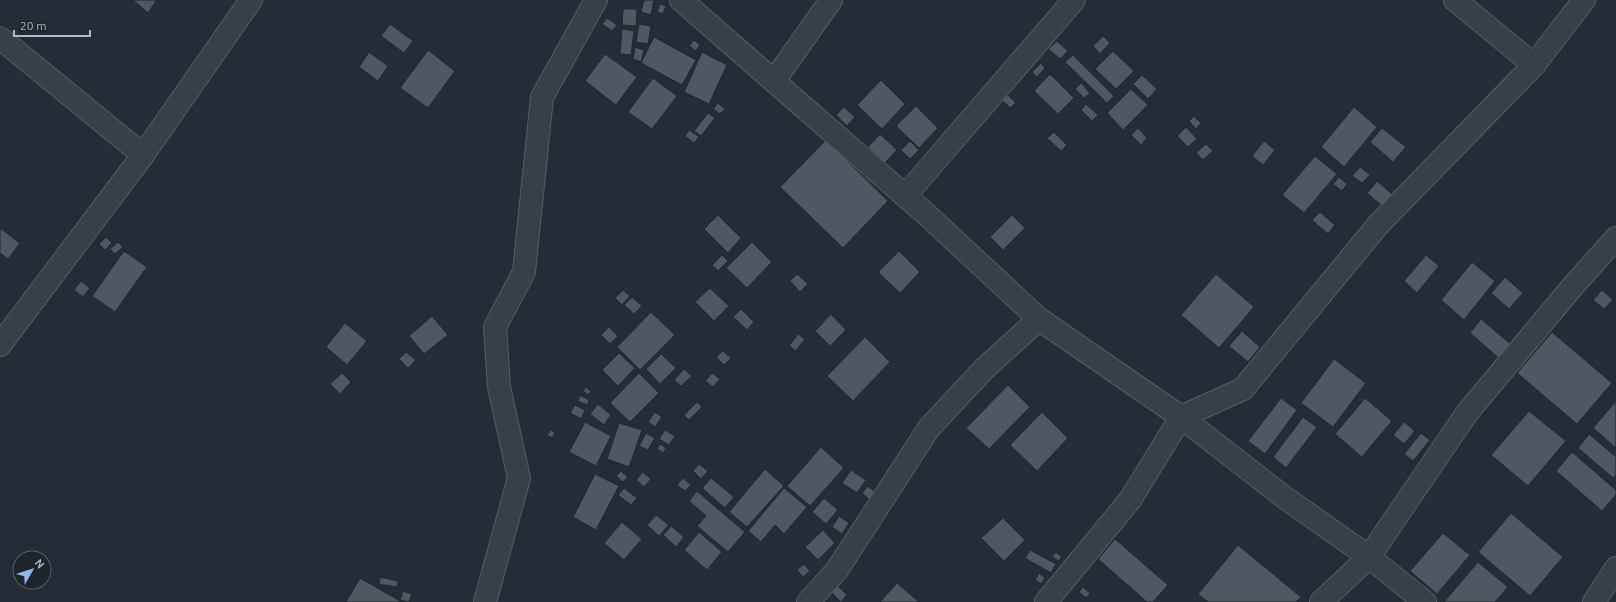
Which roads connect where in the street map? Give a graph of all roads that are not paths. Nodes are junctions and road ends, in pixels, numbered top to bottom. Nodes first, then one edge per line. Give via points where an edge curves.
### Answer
1 (251, 0) edge
2 (596, 0) edge
3 (681, 0) edge
4 (831, 0) edge
5 (1074, 0) edge
6 (1455, 0) edge
7 (1584, 0) edge
8 (0, 38) edge
9 (1534, 65) junction
10 (774, 81) junction
11 (142, 156) junction
12 (905, 196) junction
13 (1616, 238) edge
14 (1038, 319) junction
15 (0, 344) edge
16 (1181, 417) junction
17 (1368, 556) junction
18 (1616, 568) edge
19 (485, 602) edge
20 (808, 602) edge
21 (1046, 602) edge
22 (1321, 602) edge
23 (1425, 602) edge
24 (1594, 602) edge

1 - 11 street
2 - 19 street via 542,97 524,272 495,327 499,387 519,478
3 - 10 street
4 - 10 street
5 - 12 street
6 - 9 street
7 - 9 street
8 - 11 street
9 - 16 street via 1378,225 1243,388
10 - 12 street
11 - 15 street
12 - 14 street
13 - 17 street via 1467,412
14 - 16 street
14 - 20 street via 984,370 929,428 837,570
16 - 17 street via 1284,497
16 - 21 street via 1130,500
17 - 22 street
17 - 23 street
18 - 24 street

